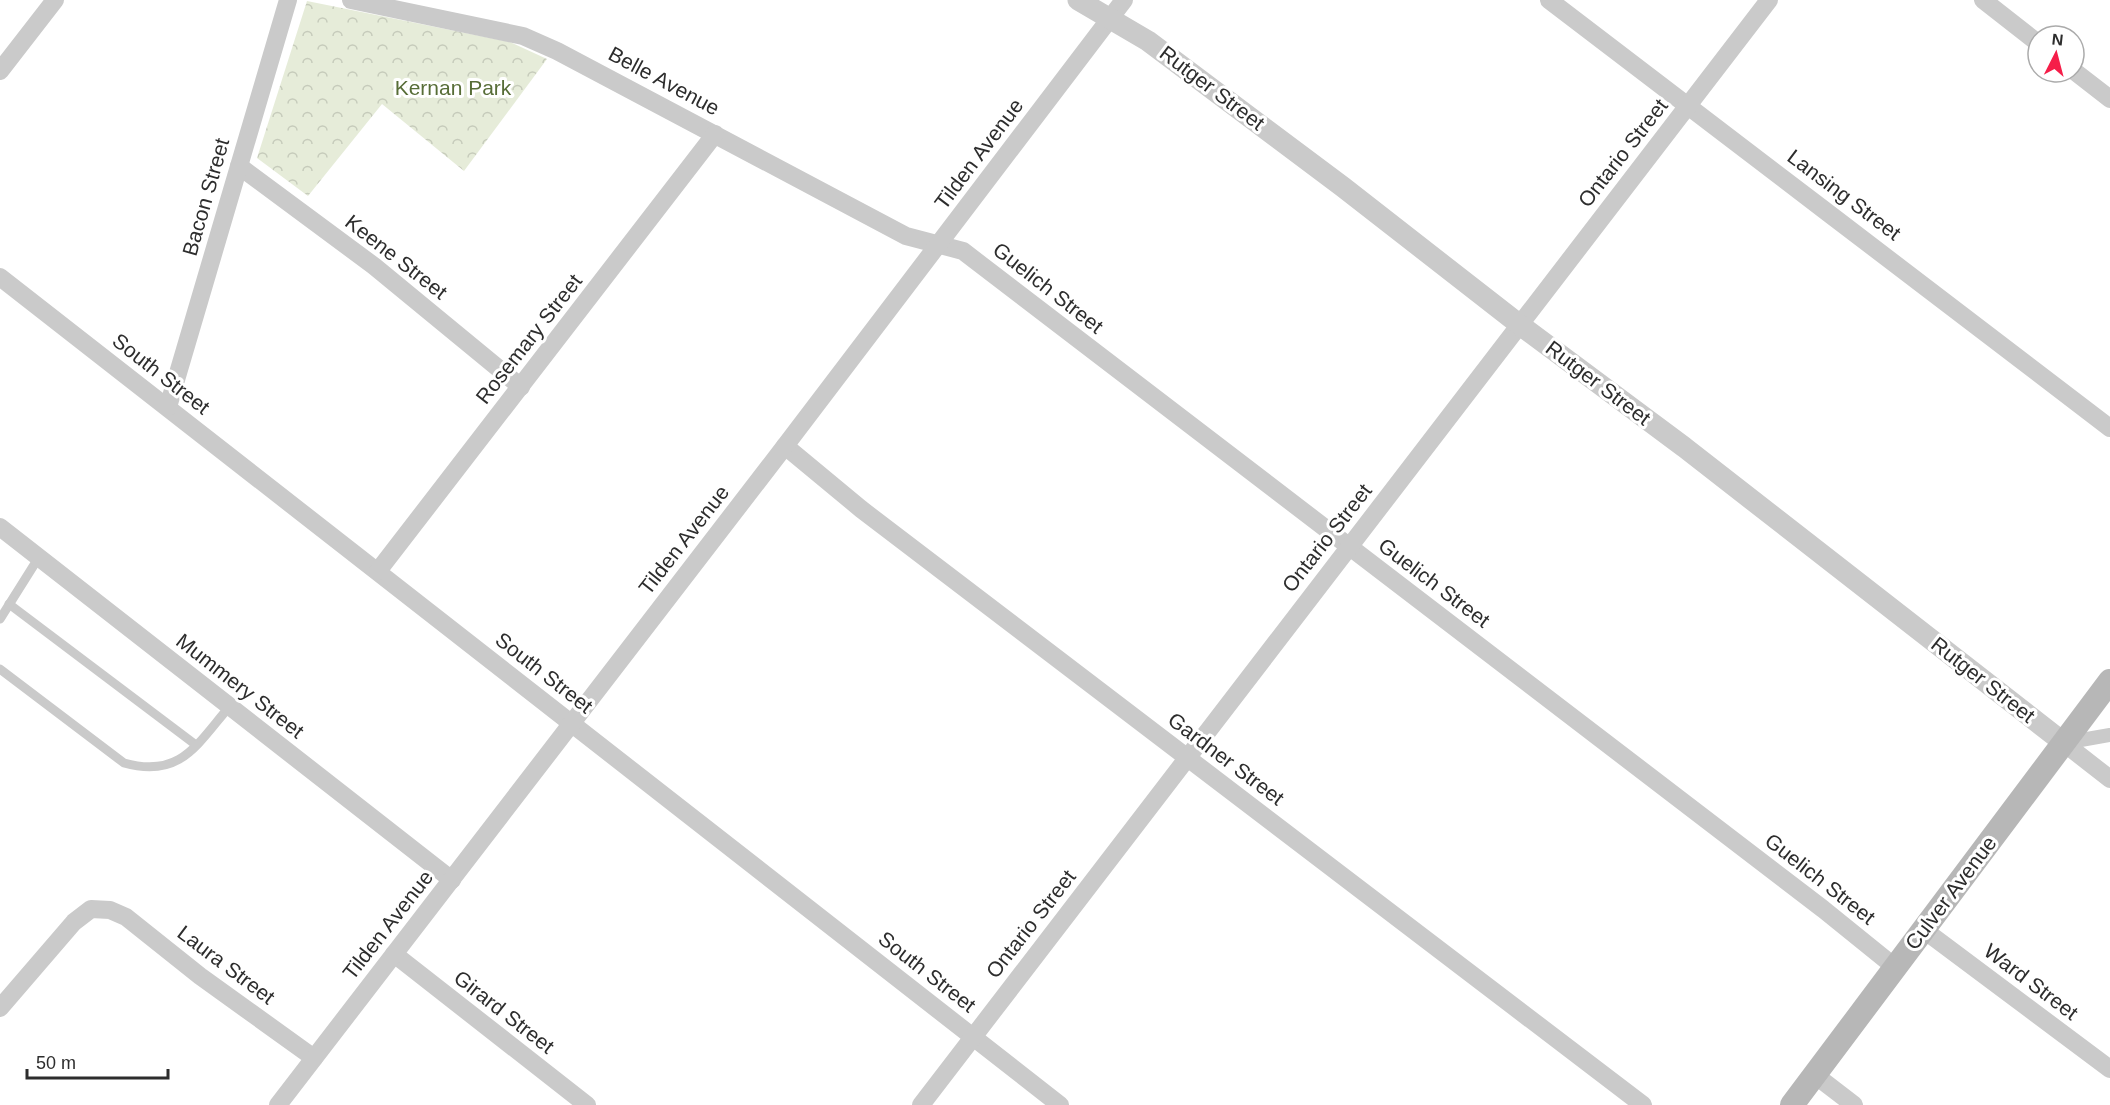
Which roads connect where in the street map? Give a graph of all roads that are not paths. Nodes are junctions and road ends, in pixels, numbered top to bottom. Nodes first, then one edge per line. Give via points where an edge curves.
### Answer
1 (56, 0) edge
2 (288, 0) edge
3 (351, 0) edge
4 (1078, 0) edge
5 (1124, 0) edge
6 (1549, 0) edge
7 (1769, 0) edge
8 (1983, 0) edge
9 (1110, 18) junction
10 (2026, 34) edge
11 (0, 71) edge
12 (2086, 80) edge
13 (2110, 99) edge
14 (1687, 106) junction
15 (716, 134) junction
16 (239, 166) junction
17 (940, 244) junction
18 (0, 277) edge
19 (1520, 325) junction
20 (521, 387) junction
21 (168, 407) junction
22 (2110, 428) edge
23 (785, 446) junction
24 (0, 526) edge
25 (1349, 547) junction
26 (39, 557) junction
27 (378, 571) junction
28 (9, 604) junction
29 (0, 619) edge
30 (0, 669) edge
31 (2110, 681) edge
32 (230, 706) junction
33 (571, 723) junction
34 (2110, 735) edge
35 (2064, 743) junction
36 (196, 745) junction
37 (1187, 758) junction
38 (2110, 779) edge
39 (452, 880) junction
40 (1924, 930) junction
41 (394, 954) junction
42 (1896, 968) junction
43 (0, 1008) edge
44 (973, 1036) junction
45 (314, 1058) junction
46 (2110, 1069) edge
47 (1815, 1075) junction
48 (278, 1105) edge
49 (586, 1105) edge
50 (921, 1105) edge
51 (1060, 1105) edge
52 (1643, 1105) edge
53 (1792, 1105) edge
54 (1854, 1105) edge

1 - 11 street
2 - 16 street, Bacon Street
3 - 15 street, Belle Avenue via 523,36
4 - 9 street, Rutger Street
5 - 9 street, Tilden Avenue
6 - 14 street, Lansing Street
7 - 14 street, Ontario Street
8 - 10 street
9 - 17 street, Tilden Avenue
9 - 19 street, Rutger Street via 1148,41 1343,187
12 - 13 street
14 - 19 street, Ontario Street
14 - 22 street, Lansing Street
15 - 17 street, Belle Avenue via 906,236
15 - 20 street, Rosemary Street
16 - 20 street, Keene Street via 374,266
16 - 21 street, Bacon Street
17 - 23 street, Tilden Avenue
17 - 25 street, Guelich Street via 963,251
18 - 21 street, South Street
19 - 25 street, Ontario Street
19 - 35 street, Rutger Street via 1684,447
20 - 27 street, Rosemary Street
21 - 27 street, South Street
23 - 33 street, Tilden Avenue
23 - 37 street, Gardner Street via 861,509
24 - 26 street, Mummery Street
25 - 37 street, Ontario Street
25 - 42 street, Guelich Street
26 - 28 lane
26 - 32 street, Mummery Street
27 - 33 street, South Street
28 - 29 lane
28 - 36 lane
30 - 36 lane via 124,763 163,767 185,758
31 - 35 main road, Culver Avenue
32 - 36 lane
32 - 39 street, Mummery Street
33 - 39 street, Tilden Avenue
33 - 44 street, South Street
34 - 35 street
35 - 38 street, Rutger Street
35 - 40 main road, Culver Avenue
37 - 44 street, Ontario Street
37 - 52 street, Gardner Street
39 - 41 street, Tilden Avenue
40 - 42 main road, Culver Avenue
40 - 46 street, Ward Street
41 - 45 street, Tilden Avenue
41 - 49 street, Girard Street
42 - 47 main road, Culver Avenue
43 - 45 street, Laura Street via 74,921 91,909 110,910 126,917
44 - 50 street, Ontario Street
44 - 51 street, South Street
45 - 48 street, Tilden Avenue
47 - 53 main road, Culver Avenue
47 - 54 street

